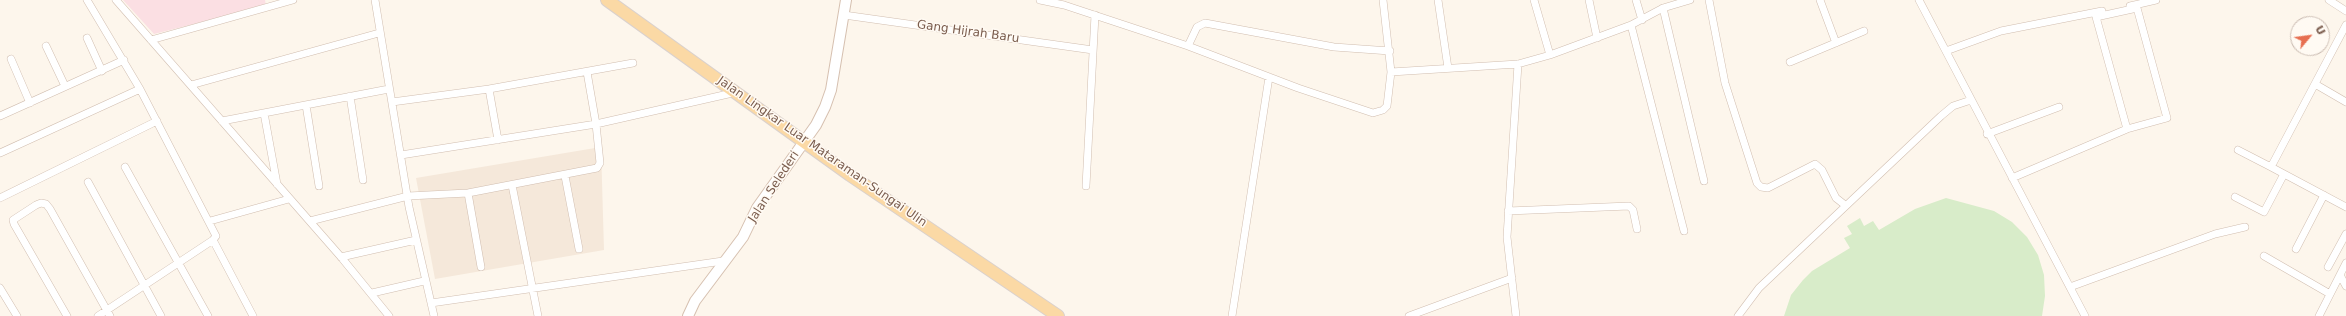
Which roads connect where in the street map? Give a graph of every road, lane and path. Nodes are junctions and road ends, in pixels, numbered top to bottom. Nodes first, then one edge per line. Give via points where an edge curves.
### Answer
1 (87, 0) edge
2 (116, 0) edge
3 (293, 0) edge
4 (375, 0) edge
5 (607, 0) edge
6 (846, 0) edge
7 (1040, 0) edge
8 (1383, 0) edge
9 (1438, 0) edge
10 (1534, 0) edge
11 (1589, 0) edge
12 (1636, 0) edge
13 (1690, 0) edge
14 (1709, 0) edge
15 (1820, 0) edge
16 (1919, 0) edge
17 (2156, 0) edge
18 (2329, 0) edge
19 (1677, 2) edge
20 (1064, 3) edge
21 (2345, 7) edge
22 (1663, 8) junction
23 (844, 15) junction
24 (1095, 16) junction
25 (1642, 20) junction
26 (1631, 25) junction
27 (2346, 25) edge
28 (1864, 31) dead end
29 (379, 33) junction
30 (88, 38) dead end
31 (1597, 38) junction
32 (151, 40) junction
33 (1836, 42) junction
34 (46, 46) dead end
35 (1188, 46) junction
36 (1093, 50) junction
37 (1390, 51) junction
38 (1946, 51) junction
39 (1550, 55) junction
40 (11, 59) dead end
41 (124, 60) junction
42 (1790, 62) dead end
43 (633, 63) dead end
44 (1518, 64) junction
45 (1448, 68) junction
46 (102, 71) junction
47 (587, 72) junction
48 (1391, 72) junction
49 (1269, 77) junction
50 (2315, 84) junction
51 (191, 85) junction
52 (65, 86) junction
53 (140, 89) junction
54 (389, 89) junction
55 (489, 89) junction
56 (737, 92) junction
57 (350, 96) junction
58 (1971, 100) junction
59 (392, 102) junction
60 (2346, 102) edge
61 (30, 103) junction
62 (306, 105) junction
63 (2059, 107) dead end
64 (264, 113) junction
65 (0, 116) edge
66 (157, 121) junction
67 (222, 121) junction
68 (596, 124) junction
69 (2127, 129) junction
70 (1987, 134) junction
71 (498, 140) junction
72 (804, 142) junction
73 (2238, 150) dead end
74 (0, 153) edge
75 (401, 155) junction
76 (125, 167) dead end
77 (2271, 167) junction
78 (2284, 174) junction
79 (565, 176) junction
80 (2012, 178) junction
81 (363, 180) dead end
82 (1704, 181) dead end
83 (88, 182) dead end
84 (277, 184) junction
85 (512, 185) junction
86 (319, 186) dead end
87 (1086, 186) dead end
88 (468, 193) junction
89 (2324, 195) junction
90 (408, 196) junction
91 (2235, 197) dead end
92 (0, 198) edge
93 (289, 199) junction
94 (1845, 205) junction
95 (2346, 207) edge
96 (1508, 211) junction
97 (310, 221) junction
98 (210, 222) junction
99 (2245, 227) dead end
100 (1637, 229) dead end
101 (1684, 231) dead end
102 (2346, 234) edge
103 (213, 240) junction
104 (416, 240) junction
105 (579, 249) dead end
106 (2296, 249) dead end
107 (2264, 256) dead end
108 (341, 257) junction
109 (723, 261) junction
110 (179, 263) junction
111 (2346, 263) edge
112 (481, 267) dead end
113 (2328, 267) dead end
114 (2340, 275) junction
115 (1512, 278) junction
116 (424, 281) junction
117 (145, 286) junction
118 (2346, 286) edge
119 (2070, 287) junction
120 (0, 288) edge
121 (533, 288) junction
122 (372, 293) junction
123 (2330, 294) junction
124 (431, 303) junction
125 (109, 314) edge
126 (17, 316) edge
127 (67, 316) edge
128 (98, 316) edge
129 (161, 316) edge
130 (208, 316) edge
131 (253, 316) edge
132 (390, 316) edge
133 (434, 316) edge
134 (538, 316) edge
135 (688, 316) edge
136 (1058, 316) edge
137 (1232, 316) edge
138 (1409, 316) edge
139 (1516, 316) edge
140 (1738, 316) edge
141 (2085, 316) edge
142 (2319, 316) edge

1 - 41 street
2 - 32 street
3 - 32 street
4 - 29 street
5 - 56 main road, Jalan Lingkar Luar Mataraman-Sungai Ulin via 679,54
6 - 23 street, Jalan Selederi
7 - 20 street
8 - 37 street
9 - 45 street
10 - 39 street
11 - 31 street
12 - 25 street
13 - 19 street
14 - 94 street via 1724,83 1757,183 1768,188 1815,164 1822,170 1836,198
15 - 33 street
16 - 38 street
17 - 38 street via 2001,31
18 - 21 street
19 - 22 street
20 - 24 street
22 - 25 street
22 - 82 street
23 - 36 street, Gang Hijrah Baru
23 - 72 street, Jalan Selederi via 825,108
24 - 35 street
24 - 36 street
25 - 26 street
26 - 31 street
26 - 101 street
27 - 50 street
28 - 33 street
29 - 51 street
29 - 54 street
30 - 46 street
31 - 39 street
32 - 51 street
33 - 42 street
34 - 52 street
35 - 37 street via 1197,27 1205,23 1334,47
35 - 49 street
36 - 87 street
37 - 48 street
38 - 58 street
39 - 44 street
40 - 61 street
41 - 46 street
41 - 53 street
43 - 47 street
44 - 45 street
44 - 96 street
45 - 48 street
46 - 52 street
47 - 55 street
47 - 68 street
48 - 49 street via 1387,106 1383,110 1373,112
49 - 137 street
50 - 60 street
50 - 77 street
51 - 67 street
52 - 61 street
53 - 66 street
53 - 74 street
54 - 57 street
54 - 59 street
55 - 59 street
55 - 71 street
56 - 68 street
56 - 72 main road, Jalan Lingkar Luar Mataraman-Sungai Ulin
57 - 62 street
57 - 81 street
58 - 70 street
58 - 94 street via 1953,106
59 - 75 street
61 - 65 street
62 - 64 street
62 - 86 street
63 - 70 street
64 - 67 street
64 - 84 street
66 - 92 street
66 - 98 street
67 - 84 street
68 - 71 street
68 - 79 street via 600,163 597,168
69 - 69 street via 2096,17 2137,8 2166,118
69 - 80 street
70 - 80 street
71 - 75 street
72 - 109 street, Jalan Selederi via 757,208 742,237
72 - 136 main road, Jalan Lingkar Luar Mataraman-Sungai Ulin
73 - 77 street
75 - 90 street
76 - 110 street
77 - 78 street
78 - 89 street
78 - 91 street via 2264,212
79 - 85 street
79 - 105 street
80 - 119 street
83 - 117 street
84 - 93 street
85 - 88 street
85 - 121 street
88 - 90 street
88 - 112 street
89 - 95 street
89 - 106 street
90 - 97 street
90 - 104 street
93 - 97 street
93 - 98 street
94 - 140 street via 1759,288
96 - 100 street via 1629,206 1633,210
96 - 115 street via 1507,236
97 - 108 street
98 - 103 street via 216,236
99 - 119 street via 2216,234
102 - 113 street
103 - 110 street
103 - 131 street
104 - 108 street
104 - 116 street
107 - 123 street
108 - 122 street
109 - 121 street
109 - 135 street, Jalan Selederi via 695,300
110 - 117 street
110 - 130 street
111 - 114 street
114 - 118 street
114 - 123 street
115 - 138 street
115 - 139 street
116 - 122 street
116 - 124 street
117 - 125 street
117 - 129 street
119 - 141 street
120 - 126 street
121 - 124 street
121 - 134 street
122 - 132 street
123 - 142 street
124 - 133 street
125 - 127 street via 50,209 46,204 36,205 13,220 14,224
125 - 128 street

